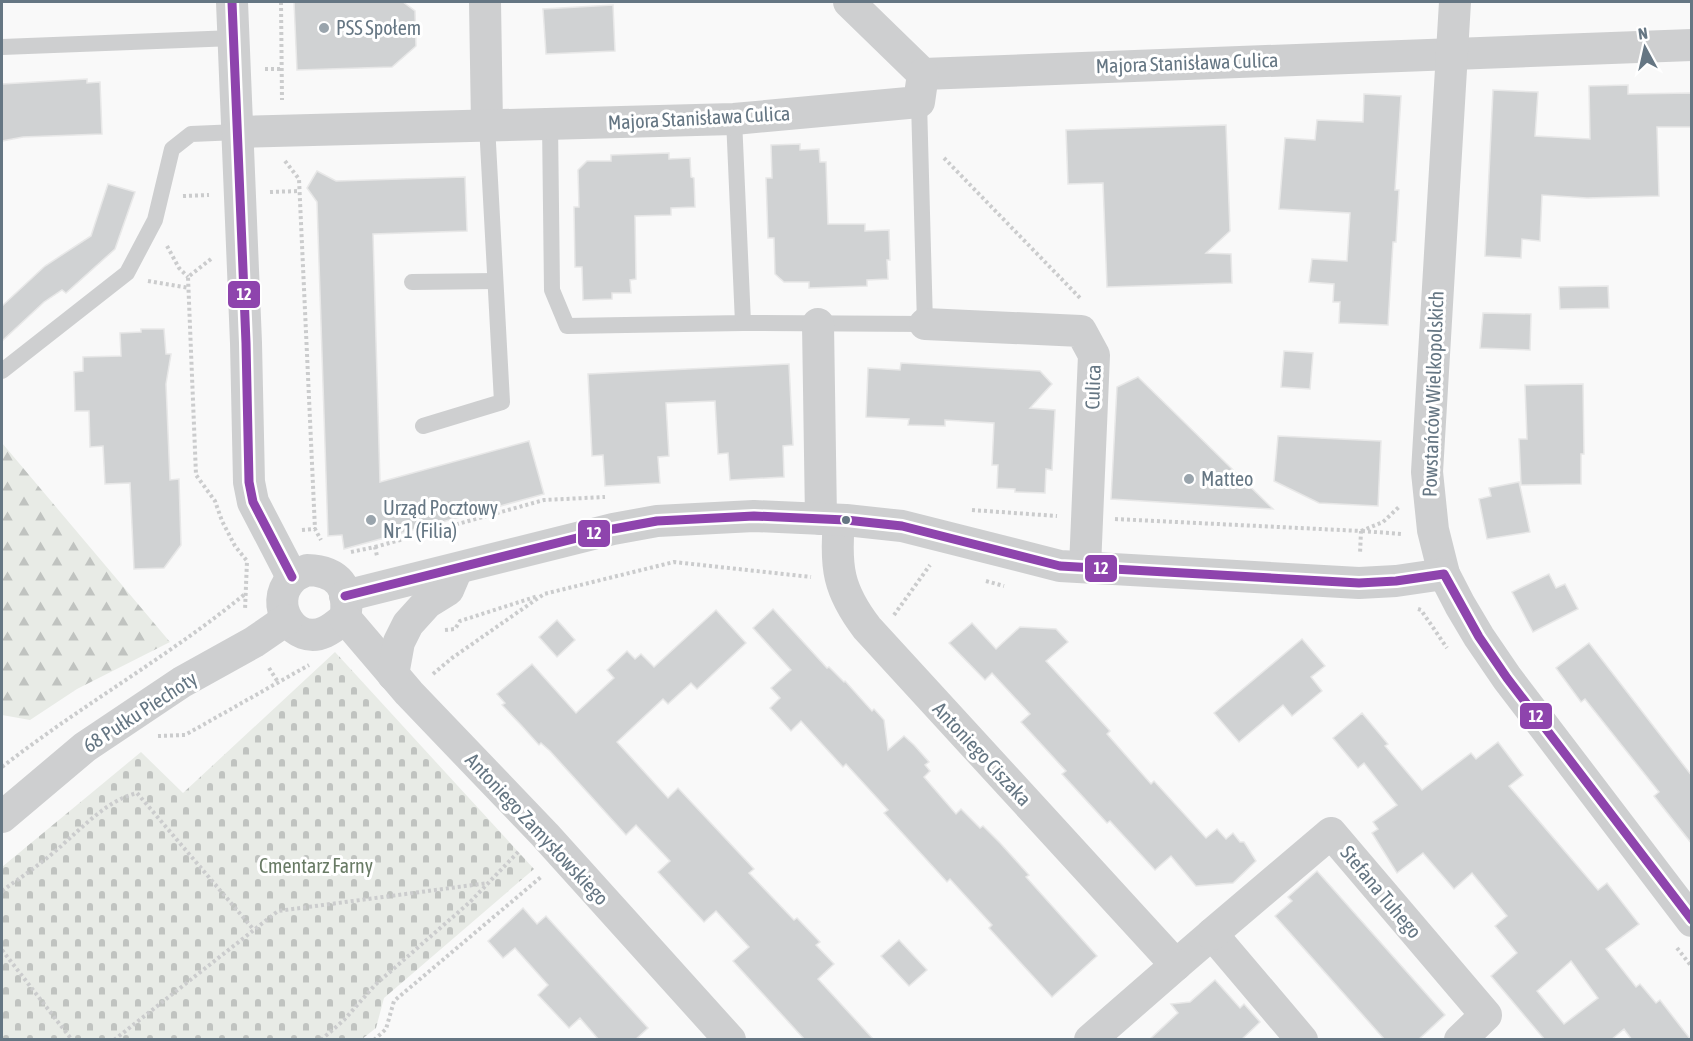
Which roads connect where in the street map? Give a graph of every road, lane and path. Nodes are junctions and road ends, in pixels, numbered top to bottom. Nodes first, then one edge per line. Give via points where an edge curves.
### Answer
1 (232, 2) edge
2 (485, 2) edge
3 (849, 2) edge
4 (1455, 2) edge
5 (234, 38) junction
6 (1692, 45) edge
7 (2, 47) edge
8 (1452, 53) junction
9 (921, 88) junction
10 (734, 119) junction
11 (550, 123) junction
12 (487, 124) junction
13 (238, 132) junction
14 (920, 140) junction
15 (300, 191) dead end
16 (148, 232) junction
17 (127, 273) junction
18 (188, 277) dead end
19 (495, 281) junction
20 (412, 282) dead end
21 (189, 288) dead end
22 (743, 322) junction
23 (818, 324) junction
24 (925, 324) junction
25 (1086, 339) junction
26 (2, 371) edge
27 (423, 426) dead end
28 (970, 510) dead end
29 (1065, 516) dead end
30 (1113, 518) dead end
31 (830, 520) junction
32 (315, 529) dead end
33 (1361, 531) junction
34 (1407, 534) dead end
35 (934, 560) dead end
36 (1085, 567) junction
37 (457, 569) junction
38 (1444, 574) junction
39 (292, 577) junction
40 (1359, 583) junction
41 (246, 594) dead end
42 (345, 607) junction
43 (286, 620) junction
44 (890, 621) dead end
45 (318, 660) dead end
46 (393, 675) junction
47 (152, 736) dead end
48 (2, 767) edge
49 (2, 817) edge
50 (518, 851) dead end
51 (565, 857) junction
52 (488, 883) junction
53 (2, 891) edge
54 (1692, 921) edge
55 (254, 930) junction
56 (1212, 934) junction
57 (2, 950) edge
58 (1176, 965) junction
59 (72, 1040) edge
60 (114, 1040) edge
61 (321, 1040) edge
62 (374, 1040) edge
63 (730, 1040) edge
64 (1090, 1040) edge
65 (1302, 1040) edge
66 (1460, 1040) edge

1 - 5 street
2 - 12 street
3 - 9 street
4 - 8 street, Powstańców Wielkopolskich
5 - 7 lane
5 - 13 street
6 - 8 street, Majora Stanisława Culica
8 - 9 street, Majora Stanisława Culica
8 - 38 street, Powstańców Wielkopolskich via 1427,472 1433,530
9 - 10 street, Majora Stanisława Culica
9 - 14 lane
10 - 11 street, Majora Stanisława Culica
10 - 22 lane
11 - 12 street, Majora Stanisława Culica
11 - 22 lane via 552,290 567,326
12 - 13 street, Majora Stanisława Culica
12 - 19 lane
13 - 16 lane via 191,134 172,149 155,220
13 - 39 street via 249,482 253,502
14 - 24 lane
14 - 25 path via 931,145 1089,308
15 - 32 path
16 - 17 lane
16 - 18 path via 166,245
17 - 21 path
17 - 26 lane
19 - 20 lane
19 - 27 lane via 502,402
22 - 23 lane
23 - 24 lane
23 - 31 street, Antoniego Ciszaka
24 - 25 street, Culica via 1081,331
25 - 36 street, Culica via 1094,355
28 - 29 path
30 - 33 path
31 - 36 street via 902,526 1033,560
31 - 37 street via 754,516 657,521
31 - 58 street, Antoniego Ciszaka via 844,593 867,628
33 - 34 path
33 - 40 path
35 - 44 path
36 - 40 street
37 - 42 street
37 - 46 street via 448,590 427,603 408,624 399,642
38 - 40 street
38 - 54 street, Powstańców Wielkopolskich via 1507,678
39 - 42 street via 307,570 323,571 338,579
39 - 43 street via 283,590 281,605
41 - 48 path
42 - 43 street via 324,633 297,630
42 - 46 street, Antoniego Zamysłowskiego
43 - 49 street, 68 Pułku Piechoty via 182,682 85,747
45 - 47 path via 185,735
46 - 51 street, Antoniego Zamysłowskiego
50 - 52 path
51 - 62 path via 394,1000 386,1029
51 - 63 street, Antoniego Zamysłowskiego
52 - 55 path via 278,911
52 - 61 path via 375,985
53 - 55 path via 107,808 124,796 137,793
55 - 60 path
56 - 58 street
56 - 65 street
56 - 66 street, Stefana Tuhego via 1331,832 1486,1015
57 - 59 path
58 - 64 street

